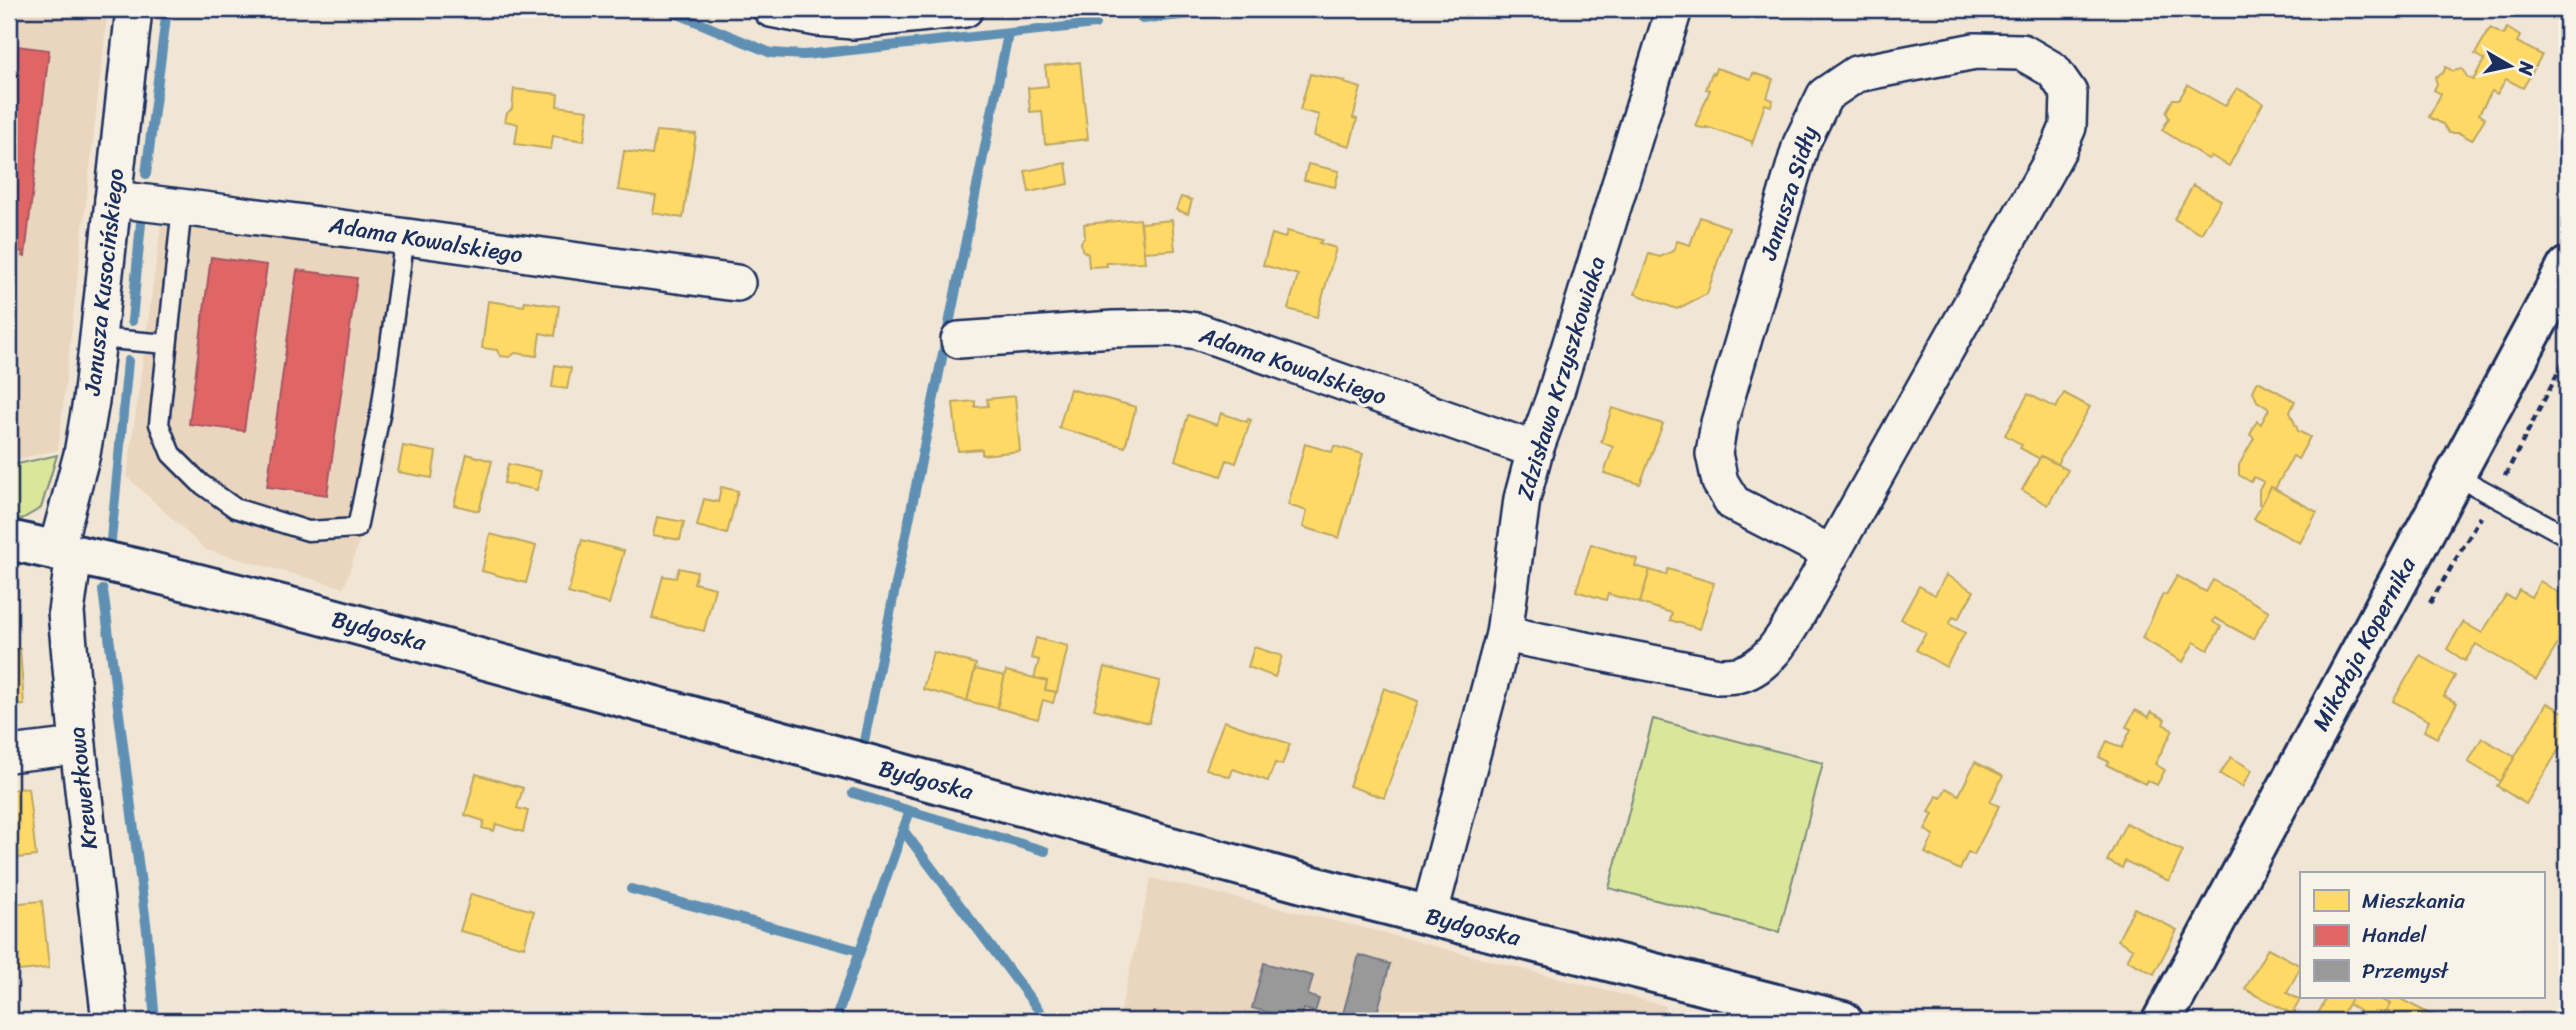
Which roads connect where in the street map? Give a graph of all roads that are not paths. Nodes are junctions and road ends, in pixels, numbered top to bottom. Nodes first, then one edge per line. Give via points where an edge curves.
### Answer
1 (134, 9) edge
2 (965, 9) edge
3 (1674, 9) edge
4 (781, 10) edge
5 (113, 199) junction
6 (182, 207) junction
7 (405, 236) junction
8 (2567, 267) edge
9 (737, 283) dead end
10 (98, 338) junction
11 (959, 340) dead end
12 (167, 344) junction
13 (1535, 450) junction
14 (2455, 475) junction
15 (2567, 536) edge
16 (9, 540) edge
17 (65, 553) junction
18 (1831, 553) junction
19 (1504, 634) junction
20 (78, 747) junction
21 (9, 754) edge
22 (1429, 916) junction
23 (110, 1021) edge
24 (1843, 1021) edge
25 (2162, 1021) edge

1 - 5 street, Janusza Kusocińskiego
2 - 4 street via 853,21
3 - 13 street, Zdzisława Krzyszkowiaka
5 - 6 street, Adama Kowalskiego
5 - 10 street, Janusza Kusocińskiego
6 - 7 street, Adama Kowalskiego
6 - 12 lane
7 - 9 street, Adama Kowalskiego
7 - 12 lane via 381,410 357,528 308,531 235,508 200,483 171,454 159,424
8 - 14 street, Mikołaja Kopernika
10 - 12 lane
10 - 17 street, Janusza Kusocińskiego
11 - 13 street, Adama Kowalskiego via 1114,329 1197,331
13 - 19 street, Zdzisława Krzyszkowiaka via 1522,499
14 - 15 lane
14 - 25 street, Mikołaja Kopernika
16 - 17 street, Bydgoska
17 - 20 street, Krewetkowa
17 - 22 street, Bydgoska via 326,616
18 - 18 street, Janusza Sidły via 2068,127 2069,93 2053,70 2022,52 1975,51 1856,74 1825,95 1801,144 1719,423 1714,454 1720,482 1734,503
18 - 19 street, Janusza Sidły via 1780,642 1763,662 1741,674 1718,676
19 - 22 street, Zdzisława Krzyszkowiaka
20 - 21 street
20 - 23 street, Krewetkowa
22 - 24 street, Bydgoska

